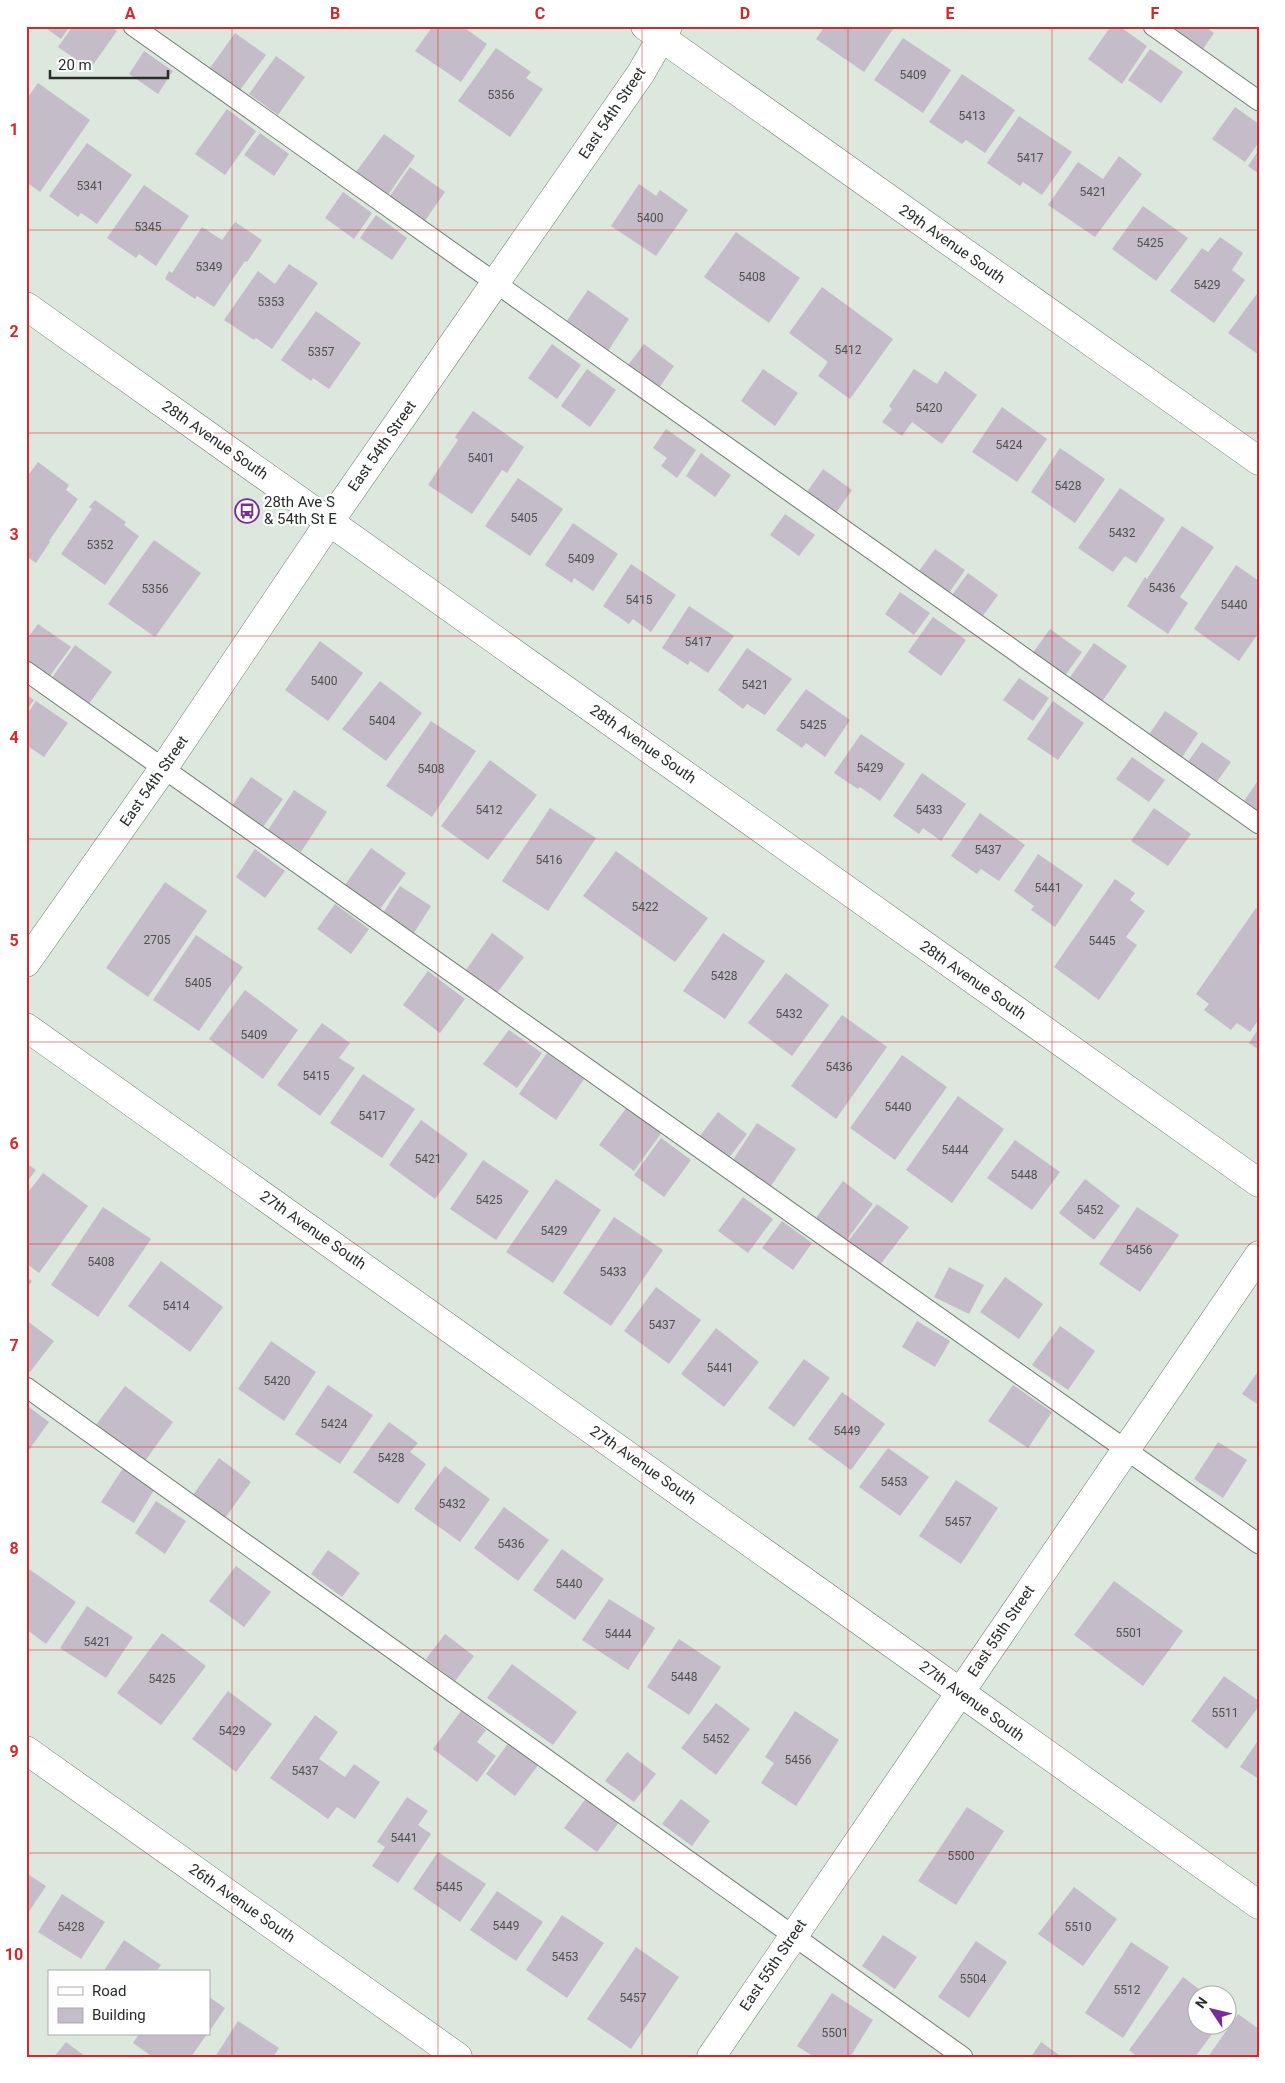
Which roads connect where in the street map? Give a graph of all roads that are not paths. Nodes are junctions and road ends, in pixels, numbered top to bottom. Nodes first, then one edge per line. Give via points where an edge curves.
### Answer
1 (132, 26) edge
2 (1153, 26) edge
3 (658, 30) edge
4 (1259, 101) edge
5 (494, 283) junction
6 (26, 306) edge
7 (1259, 461) edge
8 (330, 521) junction
9 (26, 671) edge
10 (163, 769) junction
11 (1259, 824) edge
12 (26, 963) edge
13 (26, 1026) edge
14 (1259, 1184) edge
15 (1259, 1255) edge
16 (26, 1387) edge
17 (1125, 1448) junction
18 (1259, 1544) edge
19 (960, 1691) junction
20 (26, 1750) edge
21 (1259, 1904) edge
22 (793, 1936) junction
23 (458, 2057) edge
24 (711, 2057) edge
25 (963, 2057) edge

1 - 5 lane
2 - 4 lane
3 - 5 street, East 54th Street via 641,73
3 - 7 street, 29th Avenue South
5 - 8 street, East 54th Street
5 - 11 lane
6 - 8 street, 28th Avenue South
8 - 10 street, East 54th Street
8 - 14 street, 28th Avenue South
9 - 10 lane
10 - 12 street, East 54th Street
10 - 17 lane
13 - 19 street, 27th Avenue South
15 - 17 street, East 55th Street
16 - 22 lane
17 - 18 lane
17 - 19 street, East 55th Street
19 - 21 street, 27th Avenue South
19 - 22 street, East 55th Street
20 - 23 street, 26th Avenue South
22 - 24 street, East 55th Street
22 - 25 lane

